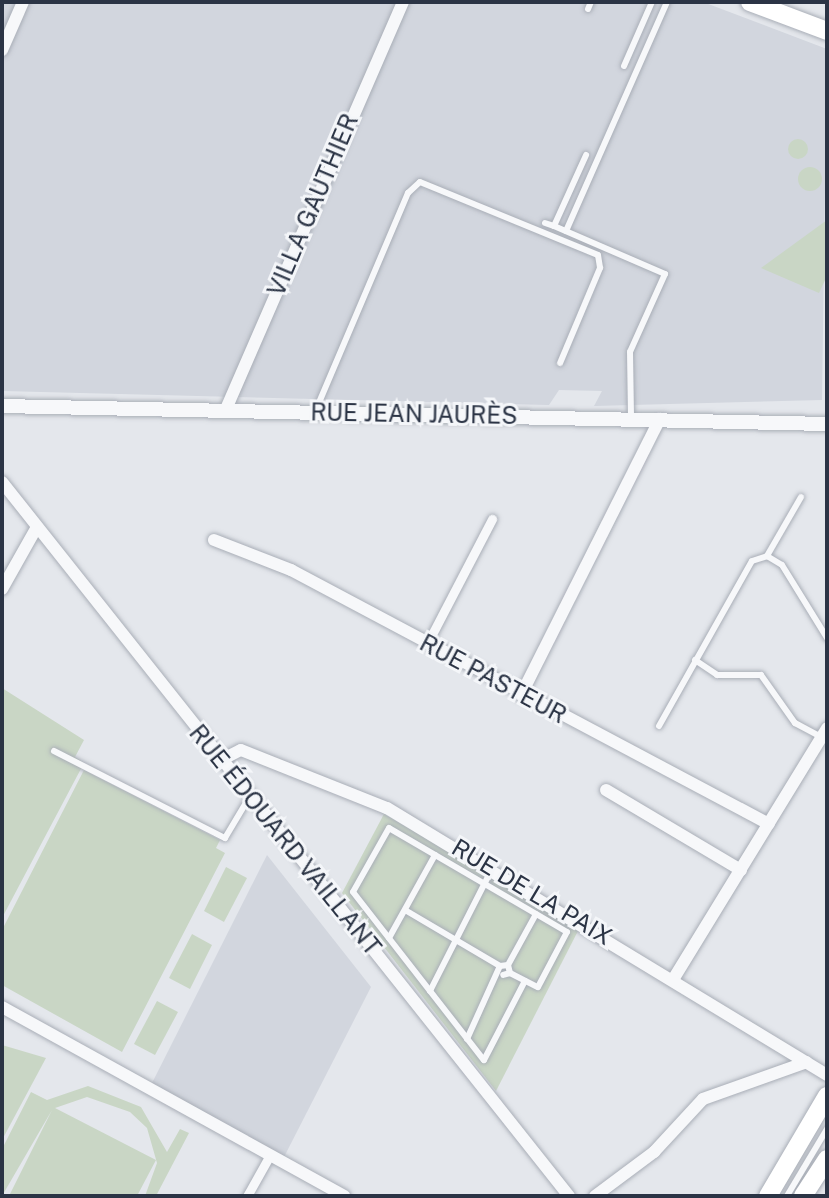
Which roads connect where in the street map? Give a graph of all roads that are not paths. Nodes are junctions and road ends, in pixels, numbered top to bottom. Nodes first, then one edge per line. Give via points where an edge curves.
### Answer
1 (23, 2) edge
2 (403, 2) edge
3 (652, 2) edge
4 (667, 2) edge
5 (750, 2) edge
6 (827, 31) edge
7 (2, 50) edge
8 (624, 66) dead end
9 (586, 155) dead end
10 (545, 223) dead end
11 (554, 226) junction
12 (566, 231) junction
13 (560, 363) dead end
14 (2, 406) edge
15 (226, 409) junction
16 (315, 412) junction
17 (631, 418) junction
18 (660, 419) junction
19 (827, 424) edge
20 (2, 482) edge
21 (801, 497) dead end
22 (492, 519) dead end
23 (37, 527) junction
24 (214, 540) dead end
25 (767, 556) junction
26 (2, 589) edge
27 (827, 638) edge
28 (427, 644) junction
29 (695, 660) junction
30 (521, 695) junction
31 (659, 726) dead end
32 (824, 733) edge
33 (54, 751) dead end
34 (221, 760) junction
35 (606, 790) dead end
36 (250, 796) junction
37 (769, 824) junction
38 (435, 855) junction
39 (492, 869) junction
40 (741, 870) junction
41 (484, 884) junction
42 (405, 910) junction
43 (536, 914) junction
44 (389, 938) junction
45 (455, 942) junction
46 (504, 965) junction
47 (506, 974) junction
48 (674, 978) junction
49 (525, 981) junction
50 (430, 991) junction
51 (2, 1007) edge
52 (467, 1039) junction
53 (807, 1062) junction
54 (827, 1075) edge
55 (827, 1096) edge
56 (827, 1129) edge
57 (270, 1155) junction
58 (827, 1159) edge
59 (247, 1196) edge
60 (344, 1196) edge
61 (569, 1196) edge
62 (595, 1196) edge
63 (768, 1196) edge
64 (787, 1196) edge
65 (803, 1196) edge

1 - 7 street
2 - 15 street, VILLA GAUTHIER
3 - 8 lane
4 - 12 lane
5 - 6 main road
9 - 11 lane
10 - 11 lane
11 - 12 lane
12 - 17 lane via 665,274 630,352
13 - 16 lane via 600,268 598,255 420,182 408,193
14 - 15 street, RUE JEAN JAURÈS
15 - 16 street, RUE JEAN JAURÈS
16 - 17 street, RUE JEAN JAURÈS
17 - 18 street, RUE JEAN JAURÈS
18 - 19 street, RUE JEAN JAURÈS
18 - 30 street
20 - 23 street, RUE ÉDOUARD VAILLANT
21 - 25 lane
22 - 28 street
23 - 26 street
23 - 34 street, RUE ÉDOUARD VAILLANT
24 - 28 street, RUE PASTEUR via 291,570
25 - 27 lane via 782,565
25 - 29 lane via 752,561
28 - 30 street, RUE PASTEUR
29 - 31 lane
29 - 32 lane via 717,675 761,675 795,723
30 - 37 street, RUE PASTEUR
32 - 37 street
33 - 36 lane via 225,838
34 - 36 street, RUE ÉDOUARD VAILLANT
34 - 39 street, RUE DE LA PAIX via 241,750 372,802
35 - 40 street
36 - 61 street, RUE ÉDOUARD VAILLANT
37 - 40 street
38 - 41 lane
38 - 42 lane
38 - 44 lane via 389,828 353,892
39 - 41 lane
39 - 48 street, RUE DE LA PAIX
40 - 48 street
41 - 43 lane
41 - 45 lane
42 - 44 lane
42 - 45 lane
43 - 46 lane
43 - 49 lane via 567,932 538,987
44 - 50 lane
45 - 46 lane
45 - 50 lane
46 - 47 lane
47 - 49 lane
47 - 52 lane
48 - 53 street, RUE DE LA PAIX
49 - 52 lane via 484,1060
50 - 52 lane
51 - 57 street
53 - 54 street, RUE DE LA PAIX
53 - 62 street via 703,1099 654,1152
55 - 63 main road
56 - 64 lane
57 - 59 street
57 - 60 street
58 - 65 main road

